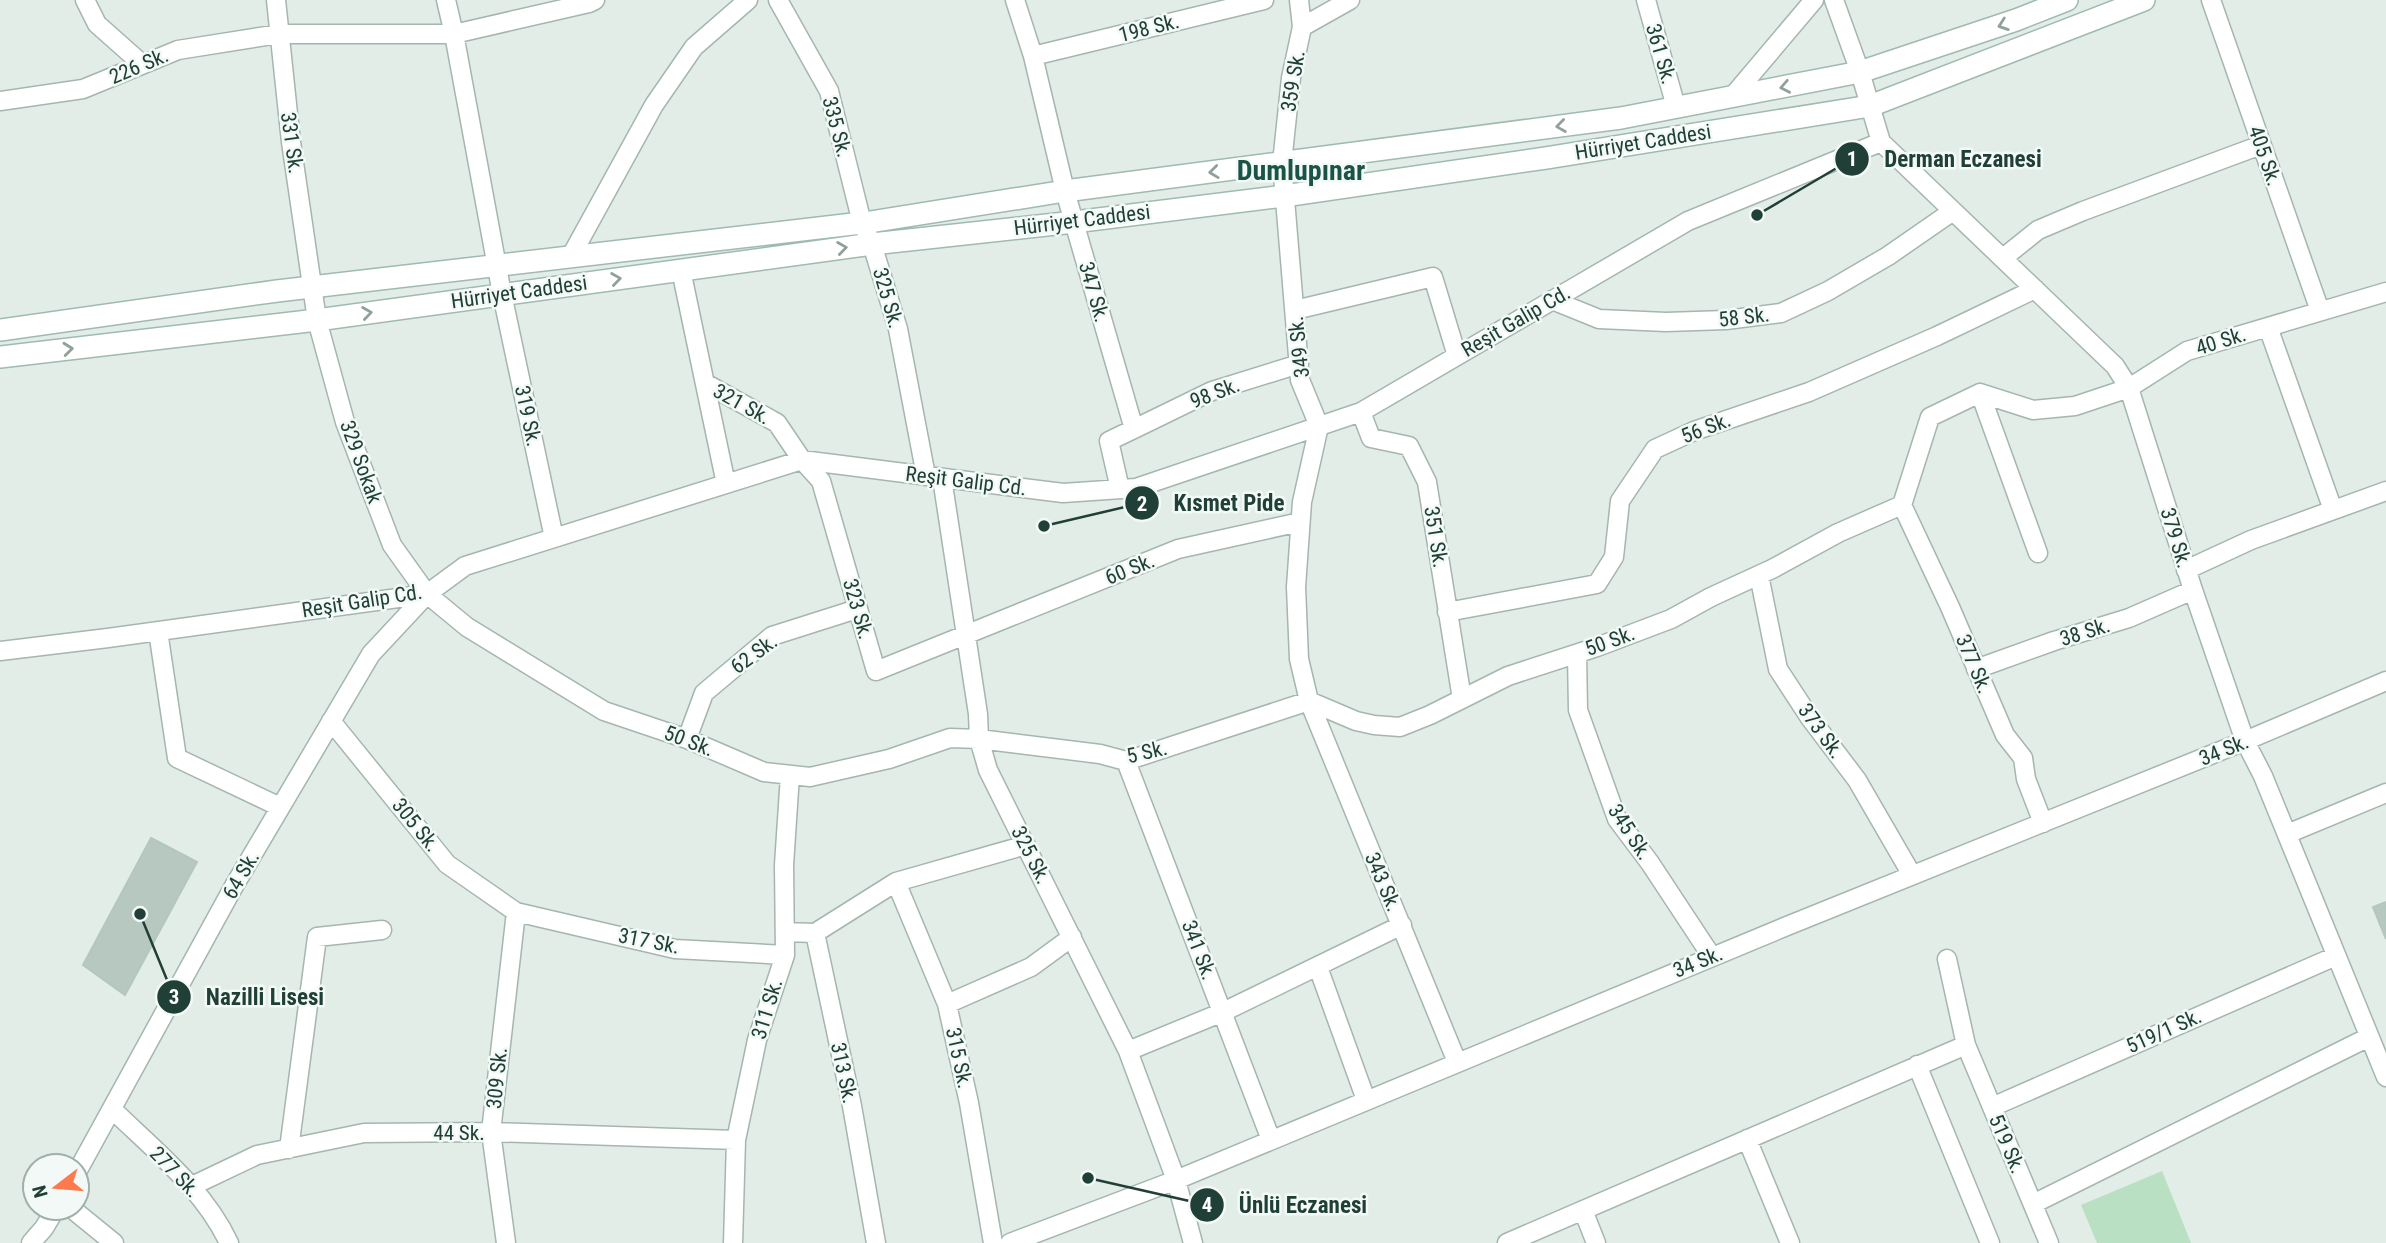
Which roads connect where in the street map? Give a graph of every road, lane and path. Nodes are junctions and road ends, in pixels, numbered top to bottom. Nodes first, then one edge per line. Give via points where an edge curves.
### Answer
1 (85, 0) edge
2 (276, 0) edge
3 (446, 0) edge
4 (595, 0) edge
5 (748, 0) edge
6 (778, 0) edge
7 (1016, 0) edge
8 (1264, 0) edge
9 (1299, 0) edge
10 (1350, 0) edge
11 (1646, 0) edge
12 (1814, 0) edge
13 (1834, 0) edge
14 (2067, 0) edge
15 (2144, 0) edge
16 (2211, 0) edge
17 (1302, 27) junction
18 (279, 34) junction
19 (454, 34) junction
20 (1033, 56) junction
21 (142, 64) junction
22 (1860, 72) junction
23 (1732, 97) junction
24 (0, 101) edge
25 (1870, 106) junction
26 (1676, 107) junction
27 (1881, 142) junction
28 (2261, 145) junction
29 (1282, 163) junction
30 (1065, 191) junction
31 (1284, 196) junction
32 (1953, 211) junction
33 (1074, 222) junction
34 (862, 223) junction
35 (872, 244) junction
36 (571, 256) junction
37 (2003, 258) junction
38 (498, 265) junction
39 (681, 270) junction
40 (313, 286) junction
41 (2035, 289) junction
42 (2386, 292) edge
43 (502, 294) junction
44 (1552, 300) junction
45 (1295, 310) junction
46 (2320, 311) junction
47 (317, 320) junction
48 (2268, 327) junction
49 (0, 330) edge
50 (1457, 356) junction
51 (0, 357) edge
52 (1300, 364) junction
53 (705, 383) junction
54 (2129, 388) junction
55 (1980, 393) junction
56 (1361, 412) junction
57 (1319, 426) junction
58 (1134, 429) junction
59 (802, 460) junction
60 (934, 477) junction
61 (726, 484) junction
62 (1120, 489) junction
63 (2386, 491) edge
64 (1902, 505) junction
65 (2333, 510) junction
66 (1300, 522) junction
67 (554, 538) junction
68 (2038, 553) dead end
69 (2186, 570) junction
70 (1759, 575) junction
71 (2193, 590) junction
72 (427, 594) junction
73 (857, 609) junction
74 (1447, 612) junction
75 (158, 631) junction
76 (966, 635) junction
77 (0, 650) edge
78 (1577, 654) junction
79 (1976, 669) junction
80 (2386, 681) edge
81 (1462, 699) junction
82 (1309, 701) junction
83 (331, 721) junction
84 (687, 739) junction
85 (979, 739) junction
86 (2245, 741) junction
87 (1126, 761) junction
88 (790, 775) junction
89 (2386, 793) edge
90 (280, 807) junction
91 (2043, 823) junction
92 (2287, 834) junction
93 (1026, 845) junction
94 (1912, 875) junction
95 (896, 882) junction
96 (516, 912) junction
97 (1402, 925) junction
98 (382, 930) dead end
99 (785, 932) junction
100 (815, 933) junction
101 (1072, 937) junction
102 (785, 955) junction
103 (2336, 956) junction
104 (1712, 957) junction
105 (1947, 959) dead end
106 (1318, 967) junction
107 (947, 1003) junction
108 (1223, 1012) junction
109 (2369, 1037) junction
110 (1966, 1045) junction
111 (1128, 1051) junction
112 (1457, 1062) junction
113 (1917, 1065) junction
114 (2386, 1077) edge
115 (1367, 1100) junction
116 (1992, 1107) junction
117 (112, 1109) junction
118 (491, 1132) junction
119 (1747, 1139) junction
120 (736, 1140) junction
121 (1271, 1140) junction
122 (289, 1149) junction
123 (88, 1152) edge
124 (1176, 1180) junction
125 (192, 1186) junction
126 (2033, 1204) junction
127 (1583, 1210) junction
128 (48, 1222) edge
129 (88, 1222) edge
130 (32, 1243) edge
131 (114, 1243) edge
132 (229, 1243) edge
133 (506, 1243) edge
134 (733, 1243) edge
135 (876, 1243) edge
136 (993, 1243) edge
137 (1010, 1243) edge
138 (1193, 1243) edge
139 (1507, 1243) edge
140 (1596, 1243) edge
141 (1790, 1243) edge
142 (1990, 1243) edge
143 (2049, 1243) edge

1 - 21 street via 97,24
2 - 18 street, 331 Sk.
3 - 19 street, 319 Sk.
4 - 19 street, 226 Sk.
5 - 36 street via 694,47 654,105
6 - 34 street, 335 Sk. via 829,91
7 - 20 street, 347 Sk.
8 - 20 street, 198 Sk.
9 - 17 street, 359 Sk.
10 - 17 street
11 - 26 street, 361 Sk.
12 - 23 street
13 - 22 street, 379 Sk.
14 -> 22 main road, Hürriyet Caddesi
15 - 25 main road, Hürriyet Caddesi
16 - 28 street, 405 Sk.
17 - 29 street, 359 Sk.
18 - 19 street, 226 Sk.
18 - 21 street, 226 Sk. via 177,50
18 - 40 street, 331 Sk.
19 - 38 street, 319 Sk.
20 - 30 street, 347 Sk.
21 - 24 street, 226 Sk. via 83,89
22 -> 23 main road, Hürriyet Caddesi
22 - 25 street, 379 Sk.
23 - 26 main road, Hürriyet Caddesi
25 - 27 street, 379 Sk.
25 - 31 main road, Hürriyet Caddesi
26 -> 29 main road, Hürriyet Caddesi
27 - 32 street, 379 Sk.
27 - 44 street, Reşit Galip Cd. via 1688,221
28 - 37 street via 2038,230
28 - 46 street, 405 Sk.
29 -> 30 main road, Hürriyet Caddesi
29 - 31 street, 359 Sk.
30 - 33 street, 347 Sk.
30 - 34 main road, Hürriyet Caddesi
31 - 33 main road, Hürriyet Caddesi
31 - 45 street, 349 Sk.
32 - 37 street, 379 Sk.
32 - 44 street, 58 Sk. via 1888,256 1781,313 1714,320 1599,319
33 - 35 main road, Hürriyet Caddesi
33 - 58 street, 347 Sk.
34 - 35 street, 335 Sk.
34 - 36 main road, Hürriyet Caddesi
39 -> 35 main road, Hürriyet Caddesi
35 - 60 street, 325 Sk.
36 - 38 main road, Hürriyet Caddesi
37 - 41 street, 379 Sk.
38 - 40 main road, Hürriyet Caddesi
38 - 43 street, 319 Sk.
43 -> 39 main road, Hürriyet Caddesi
39 - 53 street, 321 Sk.
40 - 47 street, 331 Sk.
40 - 49 main road, Hürriyet Caddesi
41 - 54 street, 379 Sk. via 2115,366
41 - 74 street, 56 Sk. via 1809,393 1694,431 1655,449 1620,501 1614,557 1597,584
42 - 46 street, 40 Sk.
47 -> 43 main road, Hürriyet Caddesi
43 - 67 street, 319 Sk.
44 - 50 street, Reşit Galip Cd.
45 - 50 street via 1433,277
45 - 52 street, 349 Sk.
46 - 48 street, 40 Sk.
51 -> 47 main road, Hürriyet Caddesi
47 - 72 street, 329 Sokak via 345,422 392,545
48 - 54 street, 40 Sk. via 2187,351
48 - 65 street
50 - 56 street, Reşit Galip Cd.
52 - 57 street, 349 Sk. via 1300,380
52 - 58 street, 98 Sk. via 1212,391
53 - 59 street, 321 Sk. via 778,423
53 - 61 street, 321 Sk.
54 - 55 street, 40 Sk. via 2075,406 2033,410
54 - 69 street, 379 Sk.
55 - 64 street via 1930,417
55 - 68 street
56 - 57 street, Reşit Galip Cd.
56 - 74 street, 351 Sk. via 1371,438 1409,446 1427,482
57 - 62 street, Reşit Galip Cd. via 1136,488
57 - 66 street
58 - 62 street via 1109,440
59 - 60 street, Reşit Galip Cd.
59 - 61 street, Reşit Galip Cd.
59 - 73 street, 323 Sk. via 821,481
60 - 62 street, Reşit Galip Cd. via 1063,493
60 - 76 street, 325 Sk.
61 - 67 street, Reşit Galip Cd.
63 - 65 street
64 - 70 street, 50 Sk.
64 - 79 street, 377 Sk.
65 - 69 street
66 - 76 street, 60 Sk. via 1178,550
66 - 82 street via 1298,659
67 - 72 street, Reşit Galip Cd. via 465,566
69 - 71 street, 379 Sk.
70 - 78 street, 50 Sk. via 1671,620
70 - 94 street, 373 Sk. via 1778,669 1857,780
71 - 79 street, 38 Sk. via 2129,618
71 - 86 street, 379 Sk.
72 - 75 street, Reşit Galip Cd.
72 - 83 street, 64 Sk. via 371,654
72 - 84 street, 50 Sk. via 467,627 604,711
73 - 76 street, 323 Sk. via 876,671
73 - 84 street, 62 Sk. via 772,636 704,694
74 - 81 street, 351 Sk.
75 - 77 street, Reşit Galip Cd.
75 - 90 street via 177,758
76 - 85 street, 325 Sk.
78 - 81 street, 50 Sk. via 1508,676
78 - 104 street, 345 Sk. via 1578,710 1617,819
79 - 91 street, 377 Sk. via 2006,736 2023,758
80 - 86 street, 34 Sk.
81 - 82 street, 50 Sk. via 1400,727 1356,721
82 - 87 street, 5 Sk.
82 - 97 street, 343 Sk.
83 - 90 street, 64 Sk.
83 - 96 street, 305 Sk. via 447,864
84 - 88 street, 50 Sk. via 764,772
85 - 87 street, 5 Sk.
85 - 88 street, 50 Sk. via 950,738 889,759 810,777
85 - 93 street, 325 Sk. via 988,770
86 - 91 street, 34 Sk.
86 - 92 street, 379 Sk.
87 - 108 street, 341 Sk.
88 - 99 street, 311 Sk.
89 - 92 street
90 - 117 street, 64 Sk.
91 - 94 street, 34 Sk.
92 - 103 street, 379 Sk.
93 - 95 street
93 - 101 street, 325 Sk.
94 - 104 street, 34 Sk.
95 - 100 street
95 - 107 street, 315 Sk.
96 - 102 street, 317 Sk. via 675,948
96 - 118 street, 309 Sk.
97 - 106 street
97 - 112 street, 343 Sk.
98 - 122 street via 317,937
99 - 100 street
99 - 102 street, 311 Sk.
100 - 135 street, 313 Sk.
101 - 107 street via 1031,967
101 - 111 street, 325 Sk.
102 - 120 street, 311 Sk. via 757,1040
103 - 109 street, 379 Sk.
103 - 116 street, 519/1 Sk.
104 - 112 street, 34 Sk.
105 - 110 street, 519 Sk.
106 - 108 street
106 - 115 street
107 - 136 street, 315 Sk.
108 - 111 street
108 - 121 street, 341 Sk.
109 - 114 street, 379 Sk.
109 - 126 street
110 - 113 street
110 - 116 street, 519 Sk.
111 - 124 street, 325 Sk.
112 - 115 street, 34 Sk.
113 - 119 street
113 - 142 street
115 - 121 street, 34 Sk.
116 - 126 street, 519 Sk.
117 - 123 street, 64 Sk.
117 - 125 street, 277 Sk.
118 - 120 street, 44 Sk.
118 - 122 street, 44 Sk. via 364,1133
118 - 133 street, 309 Sk.
119 - 127 street
119 - 141 street
120 - 134 street, 311 Sk.
121 - 124 street, 34 Sk.
122 - 125 street, 44 Sk. via 257,1155
124 - 137 street, 34 Sk.
124 - 138 street, 325 Sk.
125 - 132 street, 277 Sk.
126 - 143 street, 519 Sk.
127 - 139 street
127 - 140 street
128 - 130 street
129 - 131 street

